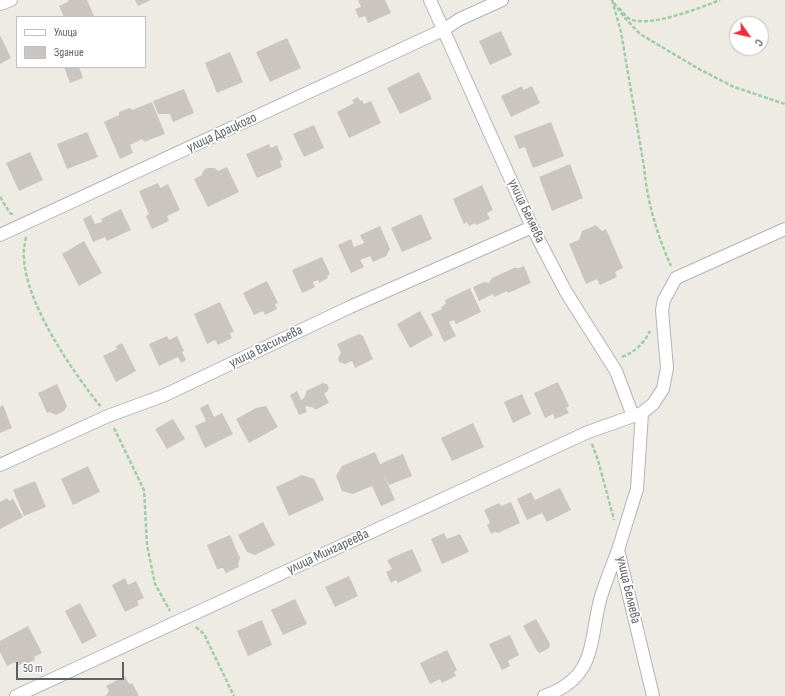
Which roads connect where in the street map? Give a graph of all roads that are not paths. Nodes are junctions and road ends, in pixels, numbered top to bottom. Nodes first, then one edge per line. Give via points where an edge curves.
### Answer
1 (11, 0) edge
2 (430, 0) edge
3 (502, 0) edge
4 (0, 4) edge
5 (443, 30) junction
6 (532, 227) junction
7 (785, 229) edge
8 (0, 235) edge
9 (637, 415) junction
10 (0, 466) edge
11 (618, 550) junction
12 (16, 696) edge
13 (544, 696) edge
14 (653, 696) edge

1 - 4 street
2 - 5 street, улица Беляева
3 - 5 street, улица Драцкого via 460,19
5 - 6 street, улица Беляева
5 - 8 street, улица Драцкого
6 - 9 street, улица Беляева via 566,292 616,371
6 - 10 street, улица Васильева via 350,307 165,396 108,416
7 - 9 street via 676,278 664,300 662,310 667,368 663,389 654,404
9 - 11 street, улица Беляева via 637,489
9 - 12 street, улица Мингареева via 588,432
11 - 13 street via 600,599 590,653 577,677 556,692
11 - 14 street, улица Беляева

